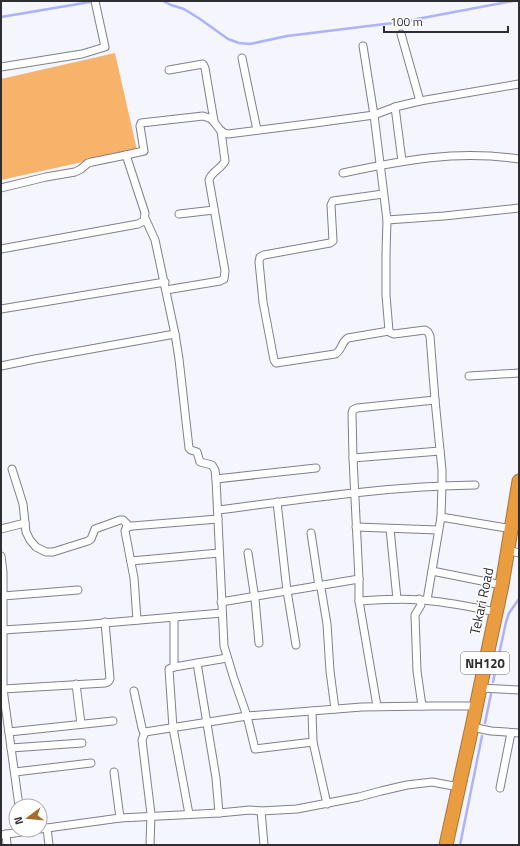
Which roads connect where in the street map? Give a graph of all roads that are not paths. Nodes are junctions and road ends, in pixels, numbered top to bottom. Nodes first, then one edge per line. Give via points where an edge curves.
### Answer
1 (95, 1) edge
2 (401, 34) dead end
3 (363, 46) dead end
4 (242, 58) dead end
5 (1, 67) edge
6 (169, 70) dead end
7 (519, 84) edge
8 (420, 101) junction
9 (395, 107) junction
10 (374, 115) junction
11 (214, 121) junction
12 (257, 130) junction
13 (221, 131) junction
14 (126, 155) junction
15 (519, 159) edge
16 (402, 161) junction
17 (379, 165) junction
18 (343, 173) dead end
19 (1, 188) edge
20 (383, 194) junction
21 (519, 208) edge
22 (214, 210) junction
23 (180, 214) dead end
24 (145, 218) junction
25 (387, 220) junction
26 (1, 249) edge
27 (165, 282) junction
28 (166, 290) junction
29 (1, 309) edge
30 (389, 331) junction
31 (175, 334) junction
32 (1, 366) edge
33 (519, 373) edge
34 (468, 376) dead end
35 (435, 400) junction
36 (440, 451) junction
37 (353, 458) junction
38 (12, 468) dead end
39 (316, 468) dead end
40 (216, 479) junction
41 (519, 481) edge
42 (442, 485) junction
43 (476, 485) dead end
44 (355, 492) junction
45 (277, 502) junction
46 (218, 510) junction
47 (441, 517) junction
48 (218, 519) junction
49 (25, 523) junction
50 (129, 526) junction
51 (356, 527) junction
52 (1, 529) edge
53 (390, 529) junction
54 (512, 529) junction
55 (438, 530) junction
56 (310, 533) dead end
57 (513, 552) edge
58 (220, 553) junction
59 (248, 553) dead end
60 (1, 556) edge
61 (131, 560) junction
62 (432, 571) junction
63 (359, 579) junction
64 (502, 585) junction
65 (319, 586) junction
66 (78, 590) dead end
67 (287, 591) junction
68 (3, 596) junction
69 (254, 596) junction
70 (397, 599) junction
71 (419, 600) junction
72 (427, 600) junction
73 (359, 601) junction
74 (221, 602) junction
75 (496, 612) junction
76 (222, 613) junction
77 (174, 617) junction
78 (137, 620) junction
79 (105, 622) junction
80 (2, 630) junction
81 (259, 643) dead end
82 (296, 644) dead end
83 (227, 658) junction
84 (197, 663) junction
85 (174, 667) junction
86 (76, 684) junction
87 (480, 688) junction
88 (519, 690) edge
89 (134, 691) dead end
90 (2, 693) edge
91 (377, 706) junction
92 (422, 706) junction
93 (476, 706) junction
94 (335, 709) junction
95 (312, 711) junction
96 (247, 716) junction
97 (113, 721) dead end
98 (206, 723) junction
99 (81, 724) junction
100 (472, 727) junction
101 (173, 728) junction
102 (9, 732) junction
103 (145, 732) junction
104 (519, 732) edge
105 (511, 733) junction
106 (312, 742) junction
107 (82, 743) dead end
108 (11, 748) junction
109 (91, 763) dead end
110 (15, 772) junction
111 (114, 772) dead end
112 (459, 787) junction
113 (500, 788) dead end
114 (18, 798) edge
115 (327, 804) junction
116 (261, 811) junction
117 (219, 813) junction
118 (189, 814) junction
119 (150, 816) junction
120 (120, 818) junction
121 (48, 828) edge
122 (3, 835) edge
123 (7, 845) edge
124 (150, 845) edge
125 (264, 845) edge
126 (446, 845) edge

1 - 5 street via 105,46 82,54
2 - 8 street
3 - 10 street
4 - 12 street
6 - 11 street via 203,64 206,68
7 - 8 street
8 - 9 street
9 - 10 street
9 - 16 street
10 - 12 street
10 - 17 street
11 - 13 street
11 - 14 street via 203,116 141,123 144,151
12 - 13 street via 228,134
13 - 22 street via 225,161 208,180
14 - 19 street via 88,163 75,172
14 - 24 street
15 - 16 street via 455,155
16 - 17 street
17 - 18 street
17 - 20 street
20 - 25 street
20 - 30 street via 333,201 333,241 262,256 259,262 263,302 276,363 335,354 348,338
21 - 25 street
22 - 23 street
22 - 28 street via 225,271 224,279
24 - 26 street via 138,224
24 - 27 street via 156,240
25 - 30 street via 386,295
27 - 28 street
27 - 29 street
28 - 31 street
30 - 35 street via 394,334 422,330 429,333
31 - 32 street
31 - 40 street via 189,448 197,452 200,462 212,465
33 - 34 street
35 - 36 street
35 - 37 street via 353,410
36 - 37 street
36 - 42 street
37 - 44 street
38 - 49 street via 23,504
39 - 40 street
40 - 46 street
41 - 54 highway, Tekari Road / NH120
42 - 43 street
42 - 44 street
42 - 47 street
44 - 45 street
44 - 51 street
45 - 46 street
45 - 67 street
46 - 48 street
47 - 54 street
47 - 55 street
48 - 50 street
48 - 58 street
49 - 50 street via 26,532 33,544 39,550 50,553 90,540 97,528 122,520
49 - 52 street
50 - 61 street via 125,531
51 - 53 street
51 - 63 street
53 - 55 street
53 - 70 street
54 - 57 highway, Tekari Road / NH120
55 - 62 street
56 - 65 street
57 - 64 highway, Tekari Road / NH120
58 - 61 street
58 - 74 street
59 - 69 street
60 - 68 street
61 - 78 street
62 - 64 street
62 - 72 street
63 - 65 street
63 - 73 street
64 - 75 highway, Tekari Road / NH120
65 - 67 street
65 - 94 street via 326,624
66 - 68 street
67 - 69 street
67 - 82 street
68 - 80 street
69 - 74 street
69 - 81 street
70 - 71 street
70 - 73 street
71 - 72 street
71 - 92 street via 421,605 415,615 417,671
72 - 75 street
73 - 91 street
74 - 76 street
75 - 87 highway, Tekari Road / NH120
76 - 77 street
76 - 83 street
77 - 78 street
77 - 85 street
78 - 79 street
79 - 80 street
79 - 86 street via 109,680 104,683
80 - 90 street
83 - 84 street
83 - 96 street
84 - 85 street
84 - 98 street
85 - 101 street via 168,671
86 - 90 street
86 - 99 street
87 - 88 street
87 - 93 highway, Tekari Road / NH120
89 - 103 street
90 - 102 street
91 - 92 street
91 - 94 street
92 - 93 street
93 - 100 highway, Tekari Road / NH120
94 - 95 street
95 - 96 street
95 - 106 street
96 - 98 street
96 - 106 street via 255,749
97 - 99 street
98 - 101 street
98 - 117 street via 216,778
99 - 102 street
100 - 105 street
100 - 112 highway, Tekari Road / NH120
101 - 103 street
101 - 118 street
102 - 108 street
103 - 119 street via 142,740
104 - 105 street
105 - 113 street
106 - 115 street
107 - 108 street
108 - 110 street
109 - 110 street
110 - 114 street
111 - 120 street
112 - 115 street via 432,782 407,785
112 - 126 highway, Tekari Road / NH120
115 - 116 street
116 - 117 street
116 - 125 street
117 - 118 street
118 - 119 street
119 - 120 street
119 - 124 street
120 - 121 street
122 - 123 street

